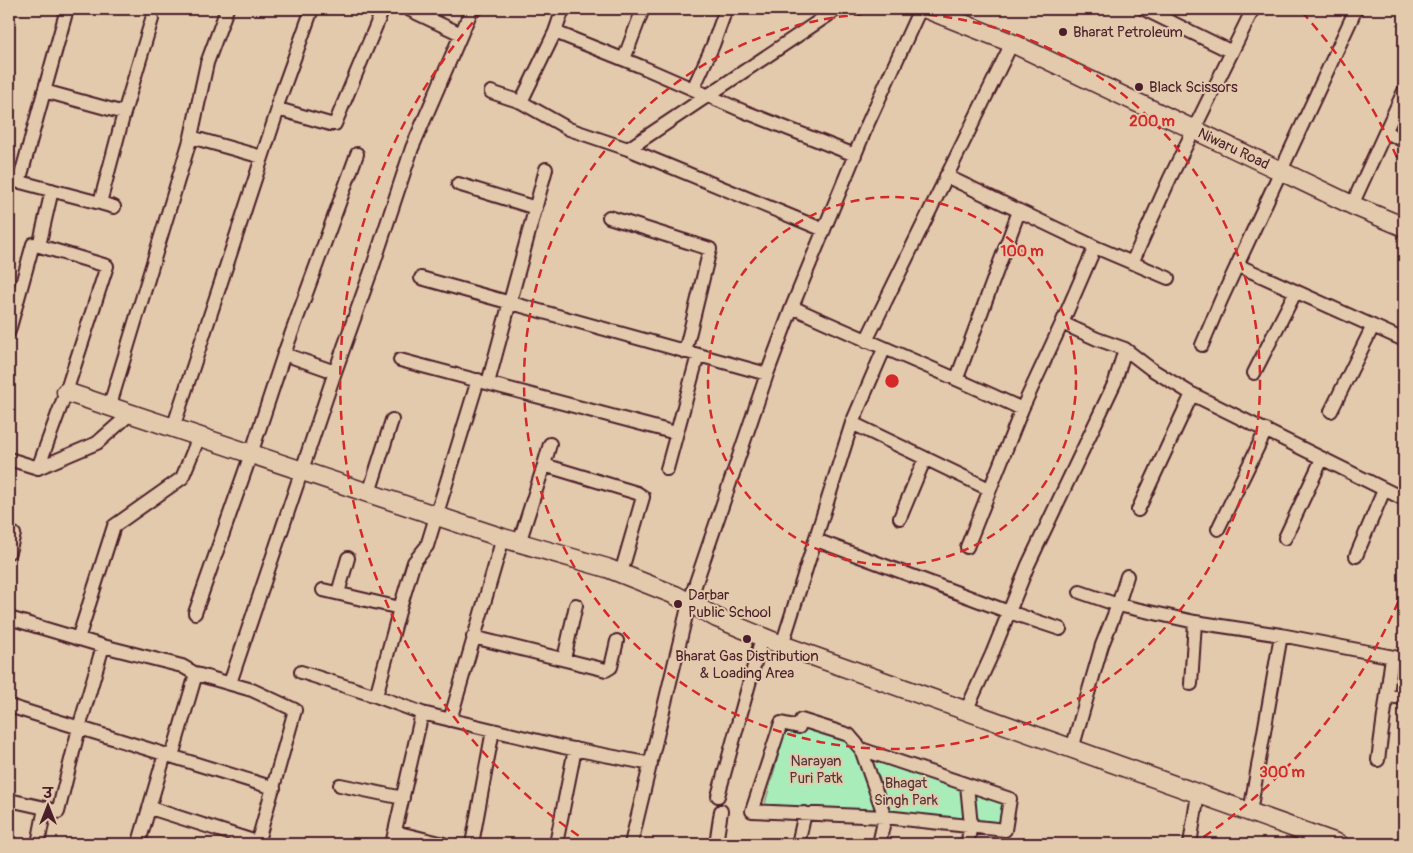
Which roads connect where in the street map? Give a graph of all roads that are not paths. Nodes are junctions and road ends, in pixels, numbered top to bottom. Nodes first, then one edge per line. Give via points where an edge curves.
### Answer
1 (67, 9) edge
2 (227, 9) edge
3 (312, 9) edge
4 (383, 9) edge
5 (408, 9) edge
6 (472, 9) edge
7 (563, 9) edge
8 (643, 9) edge
9 (726, 9) edge
10 (837, 9) edge
11 (920, 9) edge
12 (926, 9) edge
13 (1144, 9) edge
14 (1253, 9) edge
15 (1356, 9) edge
16 (1170, 15) edge
17 (152, 19) dead end
18 (555, 32) junction
19 (461, 34) junction
20 (1012, 43) junction
21 (1232, 52) junction
22 (624, 60) junction
23 (694, 90) junction
24 (44, 91) junction
25 (1404, 91) edge
26 (492, 92) dead end
27 (709, 96) junction
28 (521, 102) junction
29 (278, 109) junction
30 (124, 114) junction
31 (1195, 130) junction
32 (1386, 132) junction
33 (191, 137) junction
34 (1404, 140) edge
35 (628, 149) junction
36 (357, 154) dead end
37 (855, 155) junction
38 (262, 157) junction
39 (546, 169) dead end
40 (1281, 170) junction
41 (946, 176) junction
42 (14, 180) edge
43 (458, 184) dead end
44 (52, 190) junction
45 (100, 203) junction
46 (1352, 205) junction
47 (114, 207) dead end
48 (536, 208) junction
49 (1019, 211) junction
50 (609, 218) dead end
51 (1404, 227) edge
52 (824, 230) junction
53 (39, 246) junction
54 (1095, 247) junction
55 (1132, 263) junction
56 (1237, 265) junction
57 (421, 278) dead end
58 (1168, 278) dead end
59 (1296, 291) junction
60 (510, 303) junction
61 (792, 307) junction
62 (1062, 323) junction
63 (1373, 326) junction
64 (9, 331) edge
65 (1404, 340) edge
66 (866, 341) junction
67 (1202, 345) dead end
68 (884, 349) junction
69 (1125, 349) junction
70 (692, 353) junction
71 (284, 354) junction
72 (400, 360) dead end
73 (336, 372) junction
74 (1254, 373) dead end
75 (768, 374) junction
76 (957, 378) junction
77 (483, 382) junction
78 (66, 392) junction
79 (1192, 394) junction
80 (109, 408) junction
81 (1022, 409) junction
82 (1331, 411) dead end
83 (130, 414) junction
84 (392, 420) dead end
85 (852, 423) junction
86 (173, 428) junction
87 (1266, 430) junction
88 (676, 433) junction
89 (199, 437) junction
90 (550, 444) dead end
91 (251, 454) junction
92 (925, 458) junction
93 (9, 459) edge
94 (1322, 459) junction
95 (544, 465) junction
96 (38, 468) junction
97 (667, 469) dead end
98 (302, 471) junction
99 (989, 488) junction
100 (1384, 490) junction
101 (369, 493) junction
102 (1404, 499) edge
103 (1138, 510) dead end
104 (437, 516) junction
105 (900, 518) dead end
106 (1218, 529) dead end
107 (9, 532) edge
108 (1285, 538) dead end
109 (816, 540) junction
110 (511, 541) junction
111 (967, 547) dead end
112 (9, 552) edge
113 (1356, 556) dead end
114 (348, 558) dead end
115 (621, 573) junction
116 (1127, 576) dead end
117 (323, 590) dead end
118 (1080, 592) dead end
119 (338, 593) junction
120 (689, 603) junction
121 (576, 605) dead end
122 (1118, 605) junction
123 (400, 608) junction
124 (1009, 612) junction
125 (195, 614) dead end
126 (9, 618) edge
127 (1195, 622) junction
128 (1060, 629) dead end
129 (1281, 635) junction
130 (473, 637) junction
131 (762, 637) junction
132 (78, 639) junction
133 (618, 641) dead end
134 (104, 646) junction
135 (782, 646) junction
136 (1398, 658) edge
137 (564, 659) junction
138 (301, 672) dead end
139 (196, 674) junction
140 (230, 683) junction
141 (1191, 684) dead end
142 (376, 696) junction
143 (1387, 696) junction
144 (1404, 698) edge
145 (9, 706) edge
146 (966, 711) junction
147 (422, 713) junction
148 (450, 720) junction
149 (79, 728) junction
150 (493, 730) junction
151 (575, 749) junction
152 (861, 749) junction
153 (1072, 749) junction
154 (168, 755) junction
155 (1378, 760) dead end
156 (650, 764) junction
157 (340, 785) dead end
158 (967, 785) junction
159 (274, 788) junction
160 (1198, 794) junction
161 (718, 796) dead end
162 (403, 798) junction
163 (9, 800) edge
164 (45, 808) junction
165 (150, 808) junction
166 (721, 811) dead end
167 (1250, 812) junction
168 (804, 813) junction
169 (886, 817) junction
170 (971, 826) junction
171 (394, 838) edge
172 (140, 839) dead end
173 (38, 844) edge
174 (259, 844) edge
175 (444, 844) edge
176 (472, 844) edge
177 (556, 844) edge
178 (632, 844) edge
179 (716, 844) edge
180 (798, 844) edge
181 (880, 844) edge
182 (967, 844) edge
183 (1190, 844) edge
184 (1339, 844) edge

1 - 24 street
2 - 33 street via 207,63
3 - 29 street
4 - 29 street via 336,124
5 - 19 street
6 - 19 street
7 - 18 street
8 - 22 street
9 - 23 street
10 - 27 street
11 - 37 street
12 - 20 street, Niwaru Road
13 - 16 street
14 - 21 street
15 - 40 street
16 - 21 street
17 - 30 street
18 - 22 street
18 - 28 street
19 - 73 street via 412,148
20 - 31 street, Niwaru Road
20 - 41 street
21 - 31 street
22 - 23 street
23 - 27 street
24 - 30 street
24 - 42 street
25 - 32 street
26 - 28 street
27 - 35 street
27 - 37 street
28 - 35 street via 568,129
29 - 38 street
30 - 45 street
31 - 40 street, Niwaru Road
31 - 55 street
32 - 34 street
32 - 46 street
33 - 38 street
33 - 80 street
35 - 52 street
36 - 71 street
37 - 52 street
38 - 86 street
39 - 48 street
40 - 46 street, Niwaru Road
40 - 56 street
41 - 49 street
41 - 66 street
42 - 44 street
43 - 48 street
44 - 45 street
44 - 53 street
45 - 47 street
46 - 51 street, Niwaru Road
48 - 60 street
49 - 54 street
49 - 76 street
50 - 70 street via 710,249
52 - 61 street
53 - 64 street via 33,244
53 - 78 street via 107,266
54 - 55 street
54 - 62 street
55 - 58 street
56 - 59 street
56 - 67 street
57 - 60 street
59 - 63 street
59 - 74 street
60 - 70 street
60 - 77 street
61 - 66 street
61 - 75 street
62 - 69 street
62 - 81 street
63 - 65 street
63 - 82 street
66 - 68 street
68 - 76 street
68 - 85 street
69 - 79 street
69 - 124 street via 1115,382
70 - 75 street
70 - 88 street
71 - 73 street
71 - 91 street
72 - 77 street
73 - 98 street
75 - 120 street
76 - 81 street
77 - 88 street
77 - 104 street
78 - 80 street
78 - 96 street
79 - 87 street
79 - 103 street
80 - 83 street
81 - 99 street
83 - 86 street
83 - 96 street via 97,443
84 - 101 street
85 - 92 street
85 - 109 street
86 - 89 street
87 - 94 street
87 - 106 street
88 - 97 street
89 - 91 street
89 - 132 street via 182,478 114,526
90 - 95 street
91 - 98 street
91 - 125 street
92 - 99 street
92 - 105 street
93 - 96 street
94 - 100 street
94 - 108 street
95 - 110 street
95 - 115 street via 642,497
98 - 101 street
98 - 140 street
99 - 111 street
100 - 102 street
100 - 113 street
101 - 104 street
104 - 110 street
104 - 123 street via 427,546 414,562
107 - 112 street via 14,534
109 - 124 street
109 - 135 street
110 - 115 street
110 - 130 street
114 - 119 street
115 - 120 street via 675,594
116 - 122 street
117 - 119 street
118 - 122 street
119 - 123 street
120 - 131 street
120 - 156 street
121 - 137 street
122 - 127 street
122 - 153 street via 1102,645
123 - 142 street
124 - 128 street
124 - 146 street
126 - 132 street
127 - 129 street
127 - 141 street
129 - 136 street
129 - 167 street
130 - 137 street
130 - 148 street
131 - 135 street
131 - 161 street
132 - 134 street
133 - 137 street via 609,669
134 - 139 street via 182,666
134 - 149 street
135 - 146 street
136 - 143 street
138 - 142 street
139 - 140 street
139 - 154 street
140 - 159 street via 295,710
142 - 147 street
143 - 144 street
143 - 155 street
145 - 149 street
146 - 153 street
147 - 148 street
147 - 162 street
148 - 150 street
149 - 154 street
149 - 164 street via 58,812
150 - 151 street
150 - 176 street
151 - 156 street
151 - 177 street
152 - 158 street
152 - 168 street via 849,735 801,720 798,727 781,722 752,811
152 - 169 street
153 - 160 street
154 - 159 street
154 - 165 street
156 - 178 street
157 - 162 street
158 - 170 street
158 - 170 street via 1010,798 1005,830
159 - 174 street
160 - 167 street
160 - 183 street
162 - 171 street
163 - 164 street
164 - 173 street
165 - 172 street
165 - 174 street
166 - 179 street
167 - 184 street
168 - 169 street
168 - 180 street
169 - 170 street
169 - 181 street
170 - 182 street
171 - 175 street

